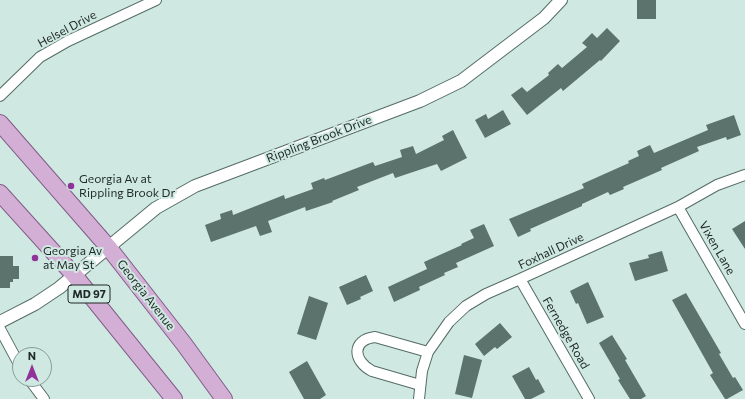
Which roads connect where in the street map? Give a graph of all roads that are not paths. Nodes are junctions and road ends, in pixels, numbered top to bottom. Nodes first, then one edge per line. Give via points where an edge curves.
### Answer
1 (156, 0) edge
2 (561, 0) edge
3 (0, 96) edge
4 (0, 123) edge
5 (745, 175) edge
6 (0, 193) edge
7 (678, 207) junction
8 (109, 248) junction
9 (74, 275) junction
10 (520, 279) junction
11 (0, 322) edge
12 (745, 324) edge
13 (0, 329) edge
14 (12, 351) edge
15 (428, 352) junction
16 (420, 384) junction
17 (35, 387) edge
18 (44, 399) edge
19 (174, 399) edge
20 (224, 399) edge
21 (419, 399) edge
22 (590, 399) edge

1 - 3 street, Helsel Drive via 46,54
2 - 8 street, Rippling Brook Drive via 544,18 461,81 420,101 194,186 156,208
4 - 8 main road, Georgia Avenue
5 - 7 street, Foxhall Drive via 717,185
6 - 9 main road, MD 97
7 - 10 street, Foxhall Drive
7 - 12 street, Vixen Lane
8 - 9 street, Rippling Brook Drive
8 - 20 main road, Georgia Avenue
9 - 11 street, Rippling Brook Drive via 35,304
9 - 19 main road, MD 97
10 - 15 street, Foxhall Drive via 466,306 450,322
10 - 22 street, Fernedge Road
13 - 14 street
15 - 16 street, Foxhall Drive
15 - 16 street via 375,338 366,338 357,350 358,357 365,367 372,371
16 - 21 street, Foxhall Drive
17 - 18 street

